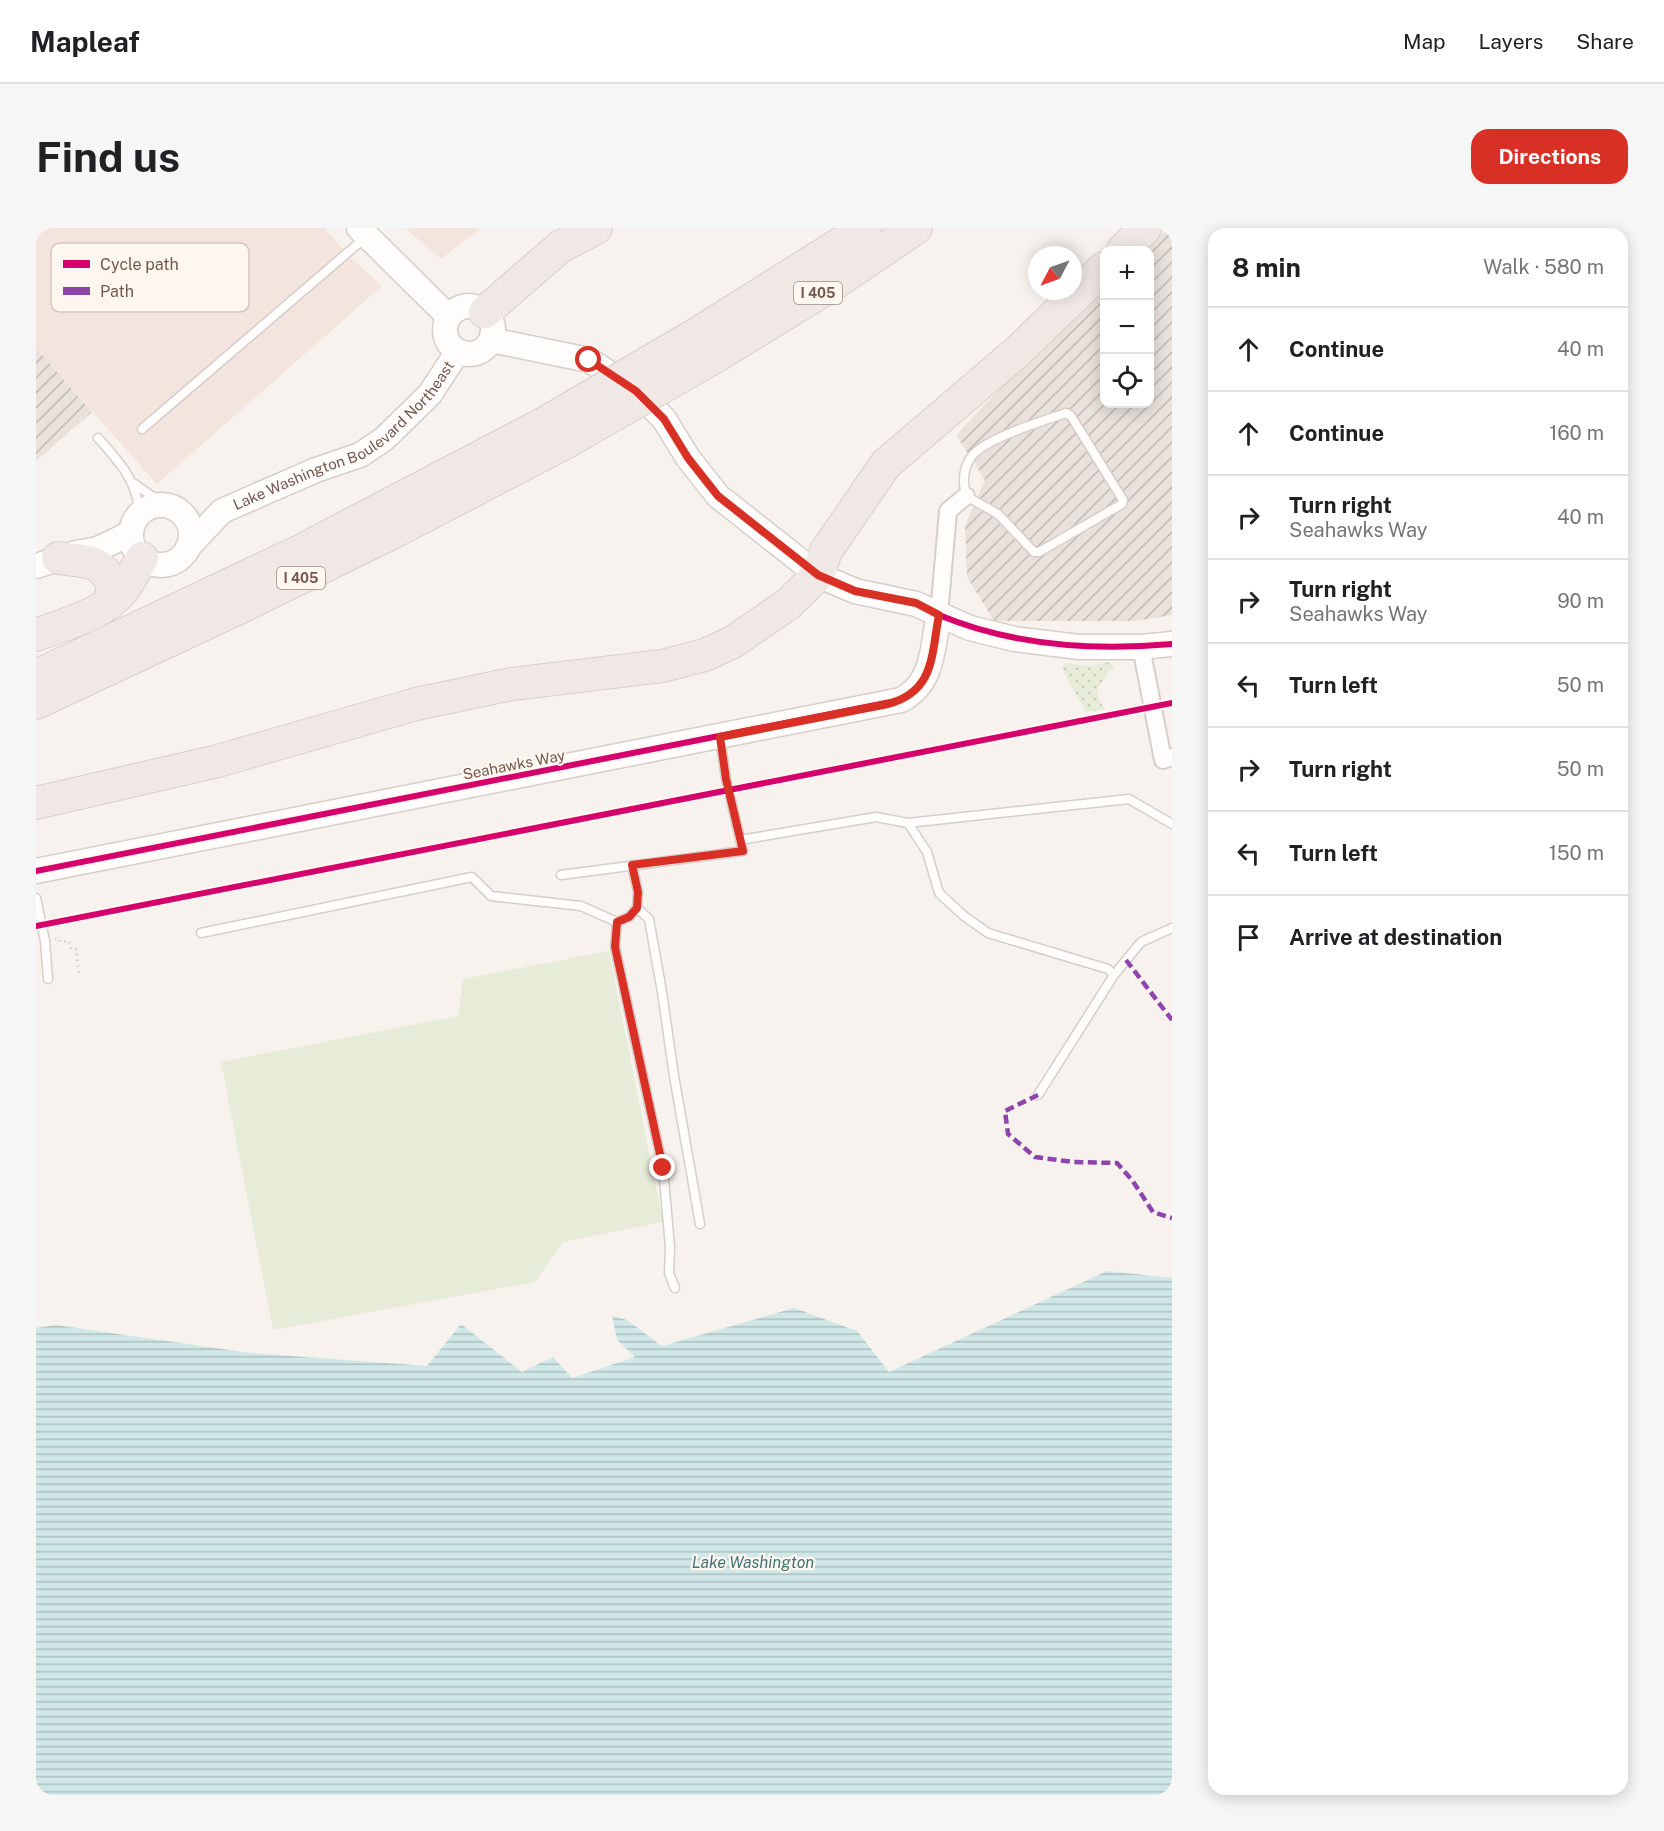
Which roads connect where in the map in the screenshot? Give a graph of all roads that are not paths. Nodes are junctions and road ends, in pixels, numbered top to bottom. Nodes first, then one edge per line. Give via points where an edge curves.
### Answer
1 (596, 228) edge
2 (865, 228) edge
3 (916, 228) edge
4 (1145, 228) edge
5 (363, 232) edge
6 (1127, 246) edge
7 (1100, 272) edge
8 (449, 317) junction
9 (488, 326) junction
10 (709, 343) junction
11 (458, 351) junction
12 (142, 429) dead end
13 (553, 434) junction
14 (98, 438) dead end
15 (133, 483) junction
16 (966, 496) junction
17 (173, 509) junction
18 (222, 511) junction
19 (137, 539) junction
20 (188, 547) junction
21 (47, 562) edge
22 (818, 575) junction
23 (108, 603) junction
24 (939, 615) junction
25 (36, 635) edge
26 (1172, 644) edge
27 (1142, 647) junction
28 (36, 676) edge
29 (36, 703) edge
30 (720, 737) junction
31 (1172, 758) edge
32 (36, 803) edge
33 (908, 823) junction
34 (1172, 824) edge
35 (740, 840) junction
36 (632, 865) junction
37 (36, 871) edge
38 (561, 875) dead end
39 (36, 898) edge
40 (637, 908) junction
41 (617, 922) junction
42 (1172, 928) edge
43 (201, 933) dead end
44 (1114, 975) junction
45 (48, 979) dead end
46 (1038, 1095) dead end
47 (700, 1224) dead end
48 (675, 1288) dead end

1 - 9 highway via 560,247
2 - 10 highway, I 405
3 - 10 highway, I 405 via 835,283
4 - 6 highway
5 - 8 street
5 - 12 lane
7 - 22 highway via 1017,352 886,464 826,551
8 - 9 street via 470,306
8 - 11 street via 445,332
9 - 11 street via 480,351
9 - 22 street via 589,360 636,391 664,419 718,496
10 - 13 highway, I 405, bridge
11 - 18 street, Lake Washington Boulevard Northeast via 430,394 384,439 360,455
13 - 28 highway, I 405
13 - 29 highway, I 405 via 394,532
14 - 15 lane
15 - 17 lane
15 - 19 lane via 138,499
16 - 16 lane via 998,514 1034,552 1123,500 1066,412 993,441 972,456 962,479
16 - 24 street via 948,511
17 - 18 street, Lake Washington Boulevard Northeast
17 - 19 street via 146,508
17 - 20 street via 190,529
18 - 20 street, Lake Washington Boulevard Northeast
19 - 20 street via 150,562 168,564
19 - 21 street
19 - 23 highway via 123,590
21 - 23 highway via 93,563 108,573 114,587
22 - 24 street via 855,591 916,603
22 - 32 highway via 788,604 733,642 705,655 662,666 512,684 416,704 218,762
23 - 25 highway
24 - 27 street via 1014,639 1079,647
24 - 30 street, Seahawks Way via 928,671 912,694 888,704
26 - 27 street
27 - 31 street via 1163,760
30 - 35 lane
30 - 37 street, Seahawks Way
33 - 34 lane via 1129,799
33 - 35 lane via 876,817
33 - 44 lane via 927,852 939,893 964,916 988,933 1108,969
35 - 36 lane via 743,851
36 - 38 lane
36 - 40 lane
39 - 45 lane
40 - 41 lane
40 - 47 lane via 649,919
41 - 43 lane via 581,906 491,896 472,877
41 - 48 lane via 615,947 663,1168 669,1273
42 - 44 lane via 1141,942
44 - 46 lane

